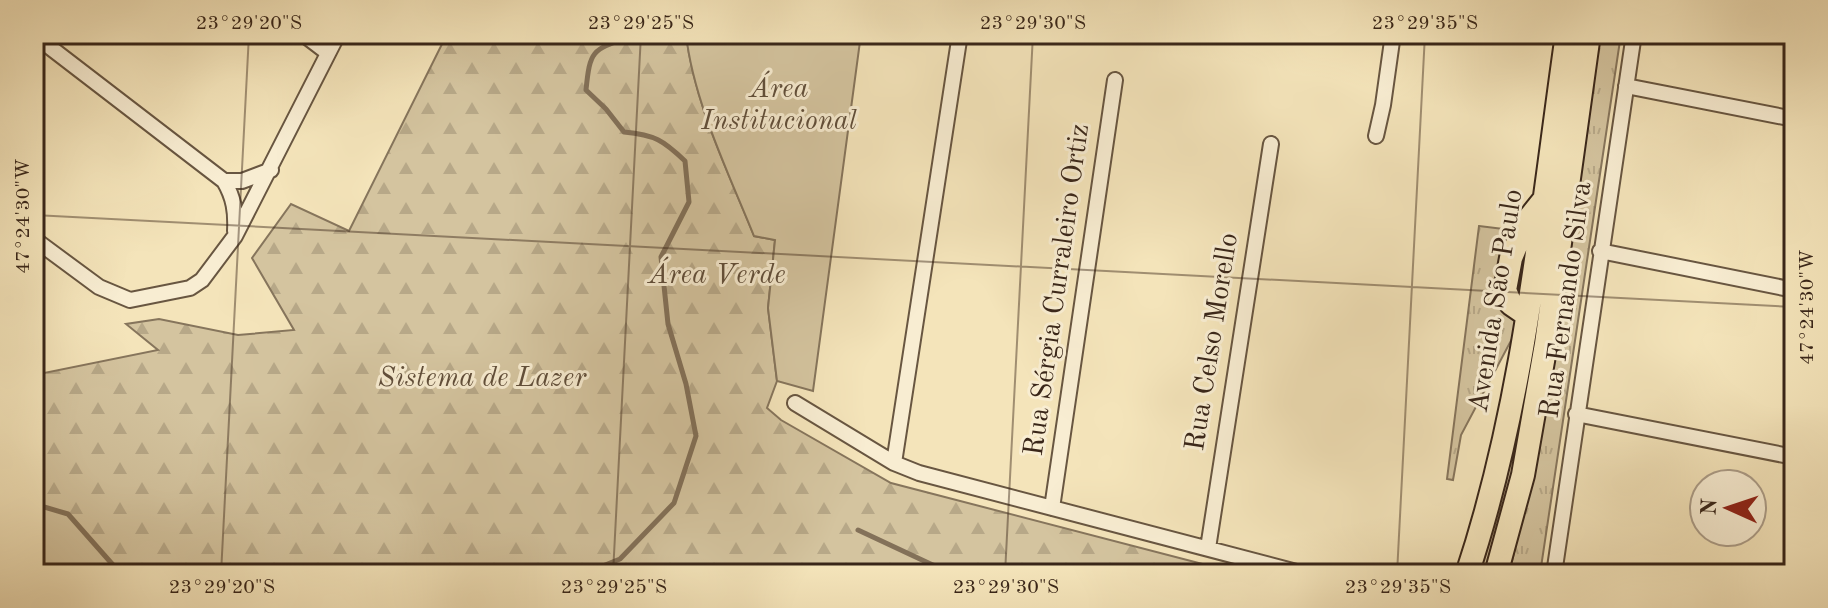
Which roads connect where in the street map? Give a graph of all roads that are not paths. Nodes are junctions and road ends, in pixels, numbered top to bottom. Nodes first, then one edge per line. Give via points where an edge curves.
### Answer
1 (303, 34) edge
2 (338, 34) edge
3 (960, 34) edge
4 (1393, 34) edge
5 (1567, 34) edge
6 (1589, 34) edge
7 (1634, 34) edge
8 (38, 40) edge
9 (328, 53) junction
10 (1115, 80) dead end
11 (1626, 86) junction
12 (1794, 119) edge
13 (1376, 136) dead end
14 (1271, 144) dead end
15 (271, 170) junction
16 (224, 181) junction
17 (235, 236) junction
18 (34, 239) edge
19 (1600, 251) junction
20 (1794, 290) edge
21 (795, 403) dead end
22 (1576, 414) junction
23 (1794, 457) edge
24 (894, 463) junction
25 (1052, 508) junction
26 (1208, 548) junction
27 (1497, 571) edge
28 (1554, 572) edge
29 (1304, 574) edge
30 (1467, 574) edge
31 (1574, 574) edge

1 - 9 street
2 - 9 street
3 - 24 street
4 - 13 street
5 - 30 main road, Avenida São Paulo via 1509,421
6 - 27 main road, Avenida São Paulo via 1541,373 1523,475
7 - 11 street, Rua Fernando Silva
8 - 16 street
9 - 15 street
10 - 25 street, Rua Sérgia Curraleiro Ortiz
11 - 12 street
11 - 19 street, Rua Fernando Silva
14 - 26 street, Rua Celso Morello
15 - 16 street via 242,181
15 - 17 street
16 - 17 street via 236,210
17 - 18 street via 190,288 130,300 99,287
19 - 20 street
19 - 22 street, Rua Fernando Silva
21 - 24 street
22 - 23 street
22 - 28 street, Rua Fernando Silva
24 - 25 street
25 - 26 street
26 - 29 street
28 - 31 street

